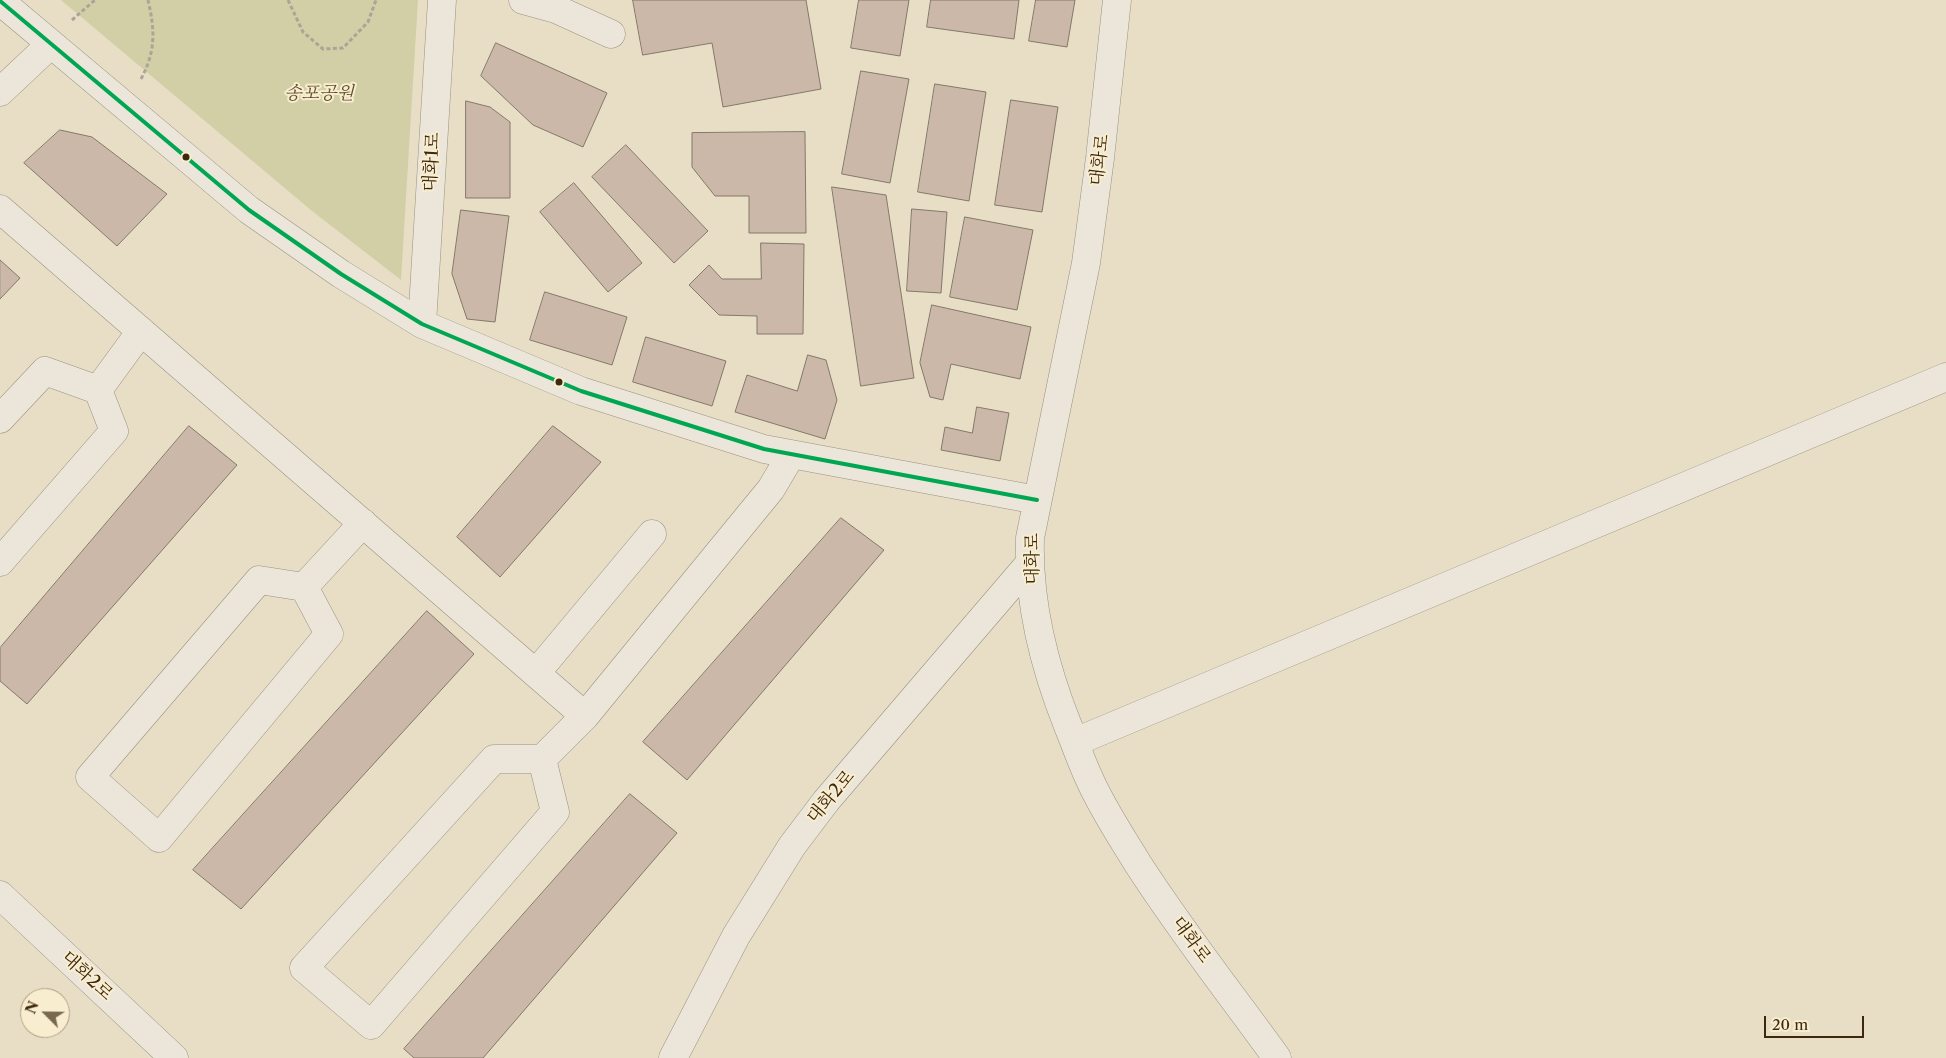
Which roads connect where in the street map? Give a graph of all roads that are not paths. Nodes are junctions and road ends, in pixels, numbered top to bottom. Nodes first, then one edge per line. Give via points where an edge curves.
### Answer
1 (442, 0) edge
2 (523, 0) edge
3 (1117, 0) edge
4 (0, 1) edge
5 (611, 34) dead end
6 (50, 45) junction
7 (0, 92) edge
8 (0, 209) edge
9 (422, 324) junction
10 (141, 331) junction
11 (1946, 377) edge
12 (98, 390) junction
13 (0, 419) edge
14 (791, 455) junction
15 (1037, 500) junction
16 (363, 523) junction
17 (652, 534) dead end
18 (0, 562) edge
19 (1029, 564) junction
20 (304, 587) junction
21 (536, 673) junction
22 (585, 716) junction
23 (1075, 742) junction
24 (542, 759) junction
25 (0, 895) edge
26 (174, 1058) edge
27 (673, 1058) edge
28 (1277, 1058) edge

1 - 9 street, 대화1로
2 - 5 street via 556,9
3 - 15 street, 대화로 via 1086,263
4 - 6 street
6 - 7 street
6 - 9 street via 249,210 341,274
8 - 10 street
9 - 14 street via 581,391
10 - 12 street
10 - 16 street
11 - 23 street
12 - 13 street via 45,371
12 - 18 street via 114,431
14 - 15 street
14 - 22 street via 771,489
15 - 19 street, 대화로
16 - 20 street
16 - 21 street
17 - 21 street
19 - 23 street, 대화로 via 1043,657
19 - 27 street, 대화2로 via 826,801 792,846 736,936
20 - 20 street via 259,580 90,777 160,838 329,634
21 - 22 street
22 - 24 street
23 - 28 street, 대화로 via 1089,779 1118,832 1177,922
24 - 24 street via 494,759 304,968 372,1026 555,812
25 - 26 street, 대화2로

